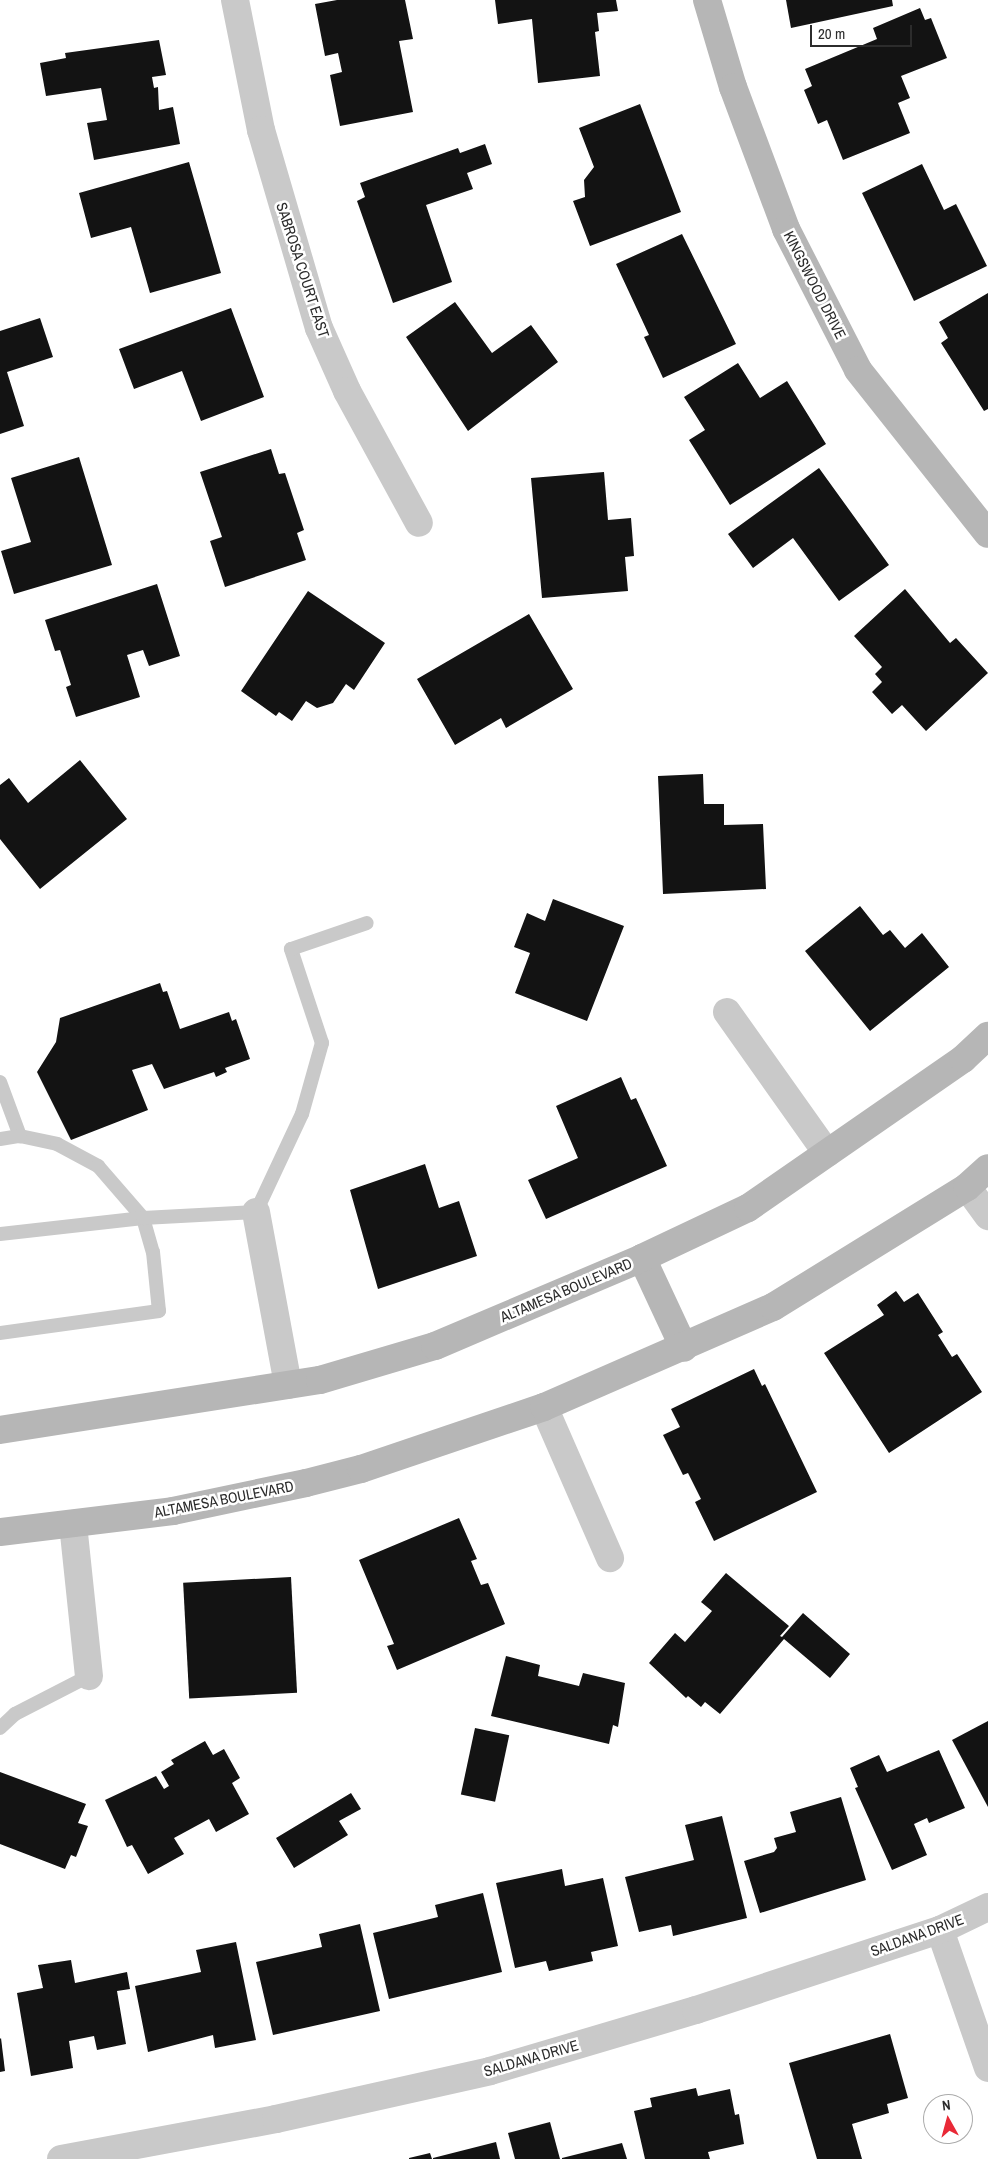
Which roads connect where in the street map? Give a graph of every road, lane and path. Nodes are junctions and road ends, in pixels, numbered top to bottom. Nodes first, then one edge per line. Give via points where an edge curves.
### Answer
1 (235, 0) edge
2 (707, 0) edge
3 (419, 523) dead end
4 (988, 534) edge
5 (367, 923) dead end
6 (727, 1012) dead end
7 (988, 1036) edge
8 (0, 1082) edge
9 (20, 1136) junction
10 (0, 1139) edge
11 (827, 1153) junction
12 (988, 1168) edge
13 (967, 1187) junction
14 (256, 1212) junction
15 (988, 1216) edge
16 (143, 1218) junction
17 (0, 1234) edge
18 (642, 1258) junction
19 (0, 1333) edge
20 (684, 1348) junction
21 (288, 1386) junction
22 (544, 1407) junction
23 (0, 1430) edge
24 (73, 1524) junction
25 (0, 1532) edge
26 (610, 1558) dead end
27 (89, 1676) joint
28 (0, 1728) edge
29 (988, 1907) edge
30 (940, 1930) junction
31 (988, 2068) edge
32 (60, 2159) edge

1 - 3 street, SABROSA COURT EAST via 261,130 319,328 347,391
2 - 4 main road, KINGSWOOD DRIVE via 733,87 786,229 858,370
5 - 14 lane via 291,949 322,1043 302,1114
6 - 11 street
7 - 11 main road, ALTAMESA BOULEVARD via 963,1059
8 - 9 lane
9 - 10 lane
9 - 16 lane via 57,1144 98,1166
11 - 18 main road, ALTAMESA BOULEVARD via 748,1208
12 - 13 main road, ALTAMESA BOULEVARD
13 - 15 street
13 - 20 main road, ALTAMESA BOULEVARD via 773,1307
14 - 16 lane
14 - 21 street
16 - 17 lane
16 - 19 lane via 153,1252 159,1311
18 - 20 main road
18 - 21 main road, ALTAMESA BOULEVARD via 435,1346 320,1380
20 - 22 main road, ALTAMESA BOULEVARD
21 - 23 main road, ALTAMESA BOULEVARD
22 - 24 main road, ALTAMESA BOULEVARD via 352,1472 174,1510
22 - 26 street
24 - 25 main road, ALTAMESA BOULEVARD
24 - 27 street
27 - 28 lane via 16,1714
29 - 30 street, SALDANA DRIVE
30 - 31 street
30 - 32 street, SALDANA DRIVE via 696,2010 490,2071 276,2119

